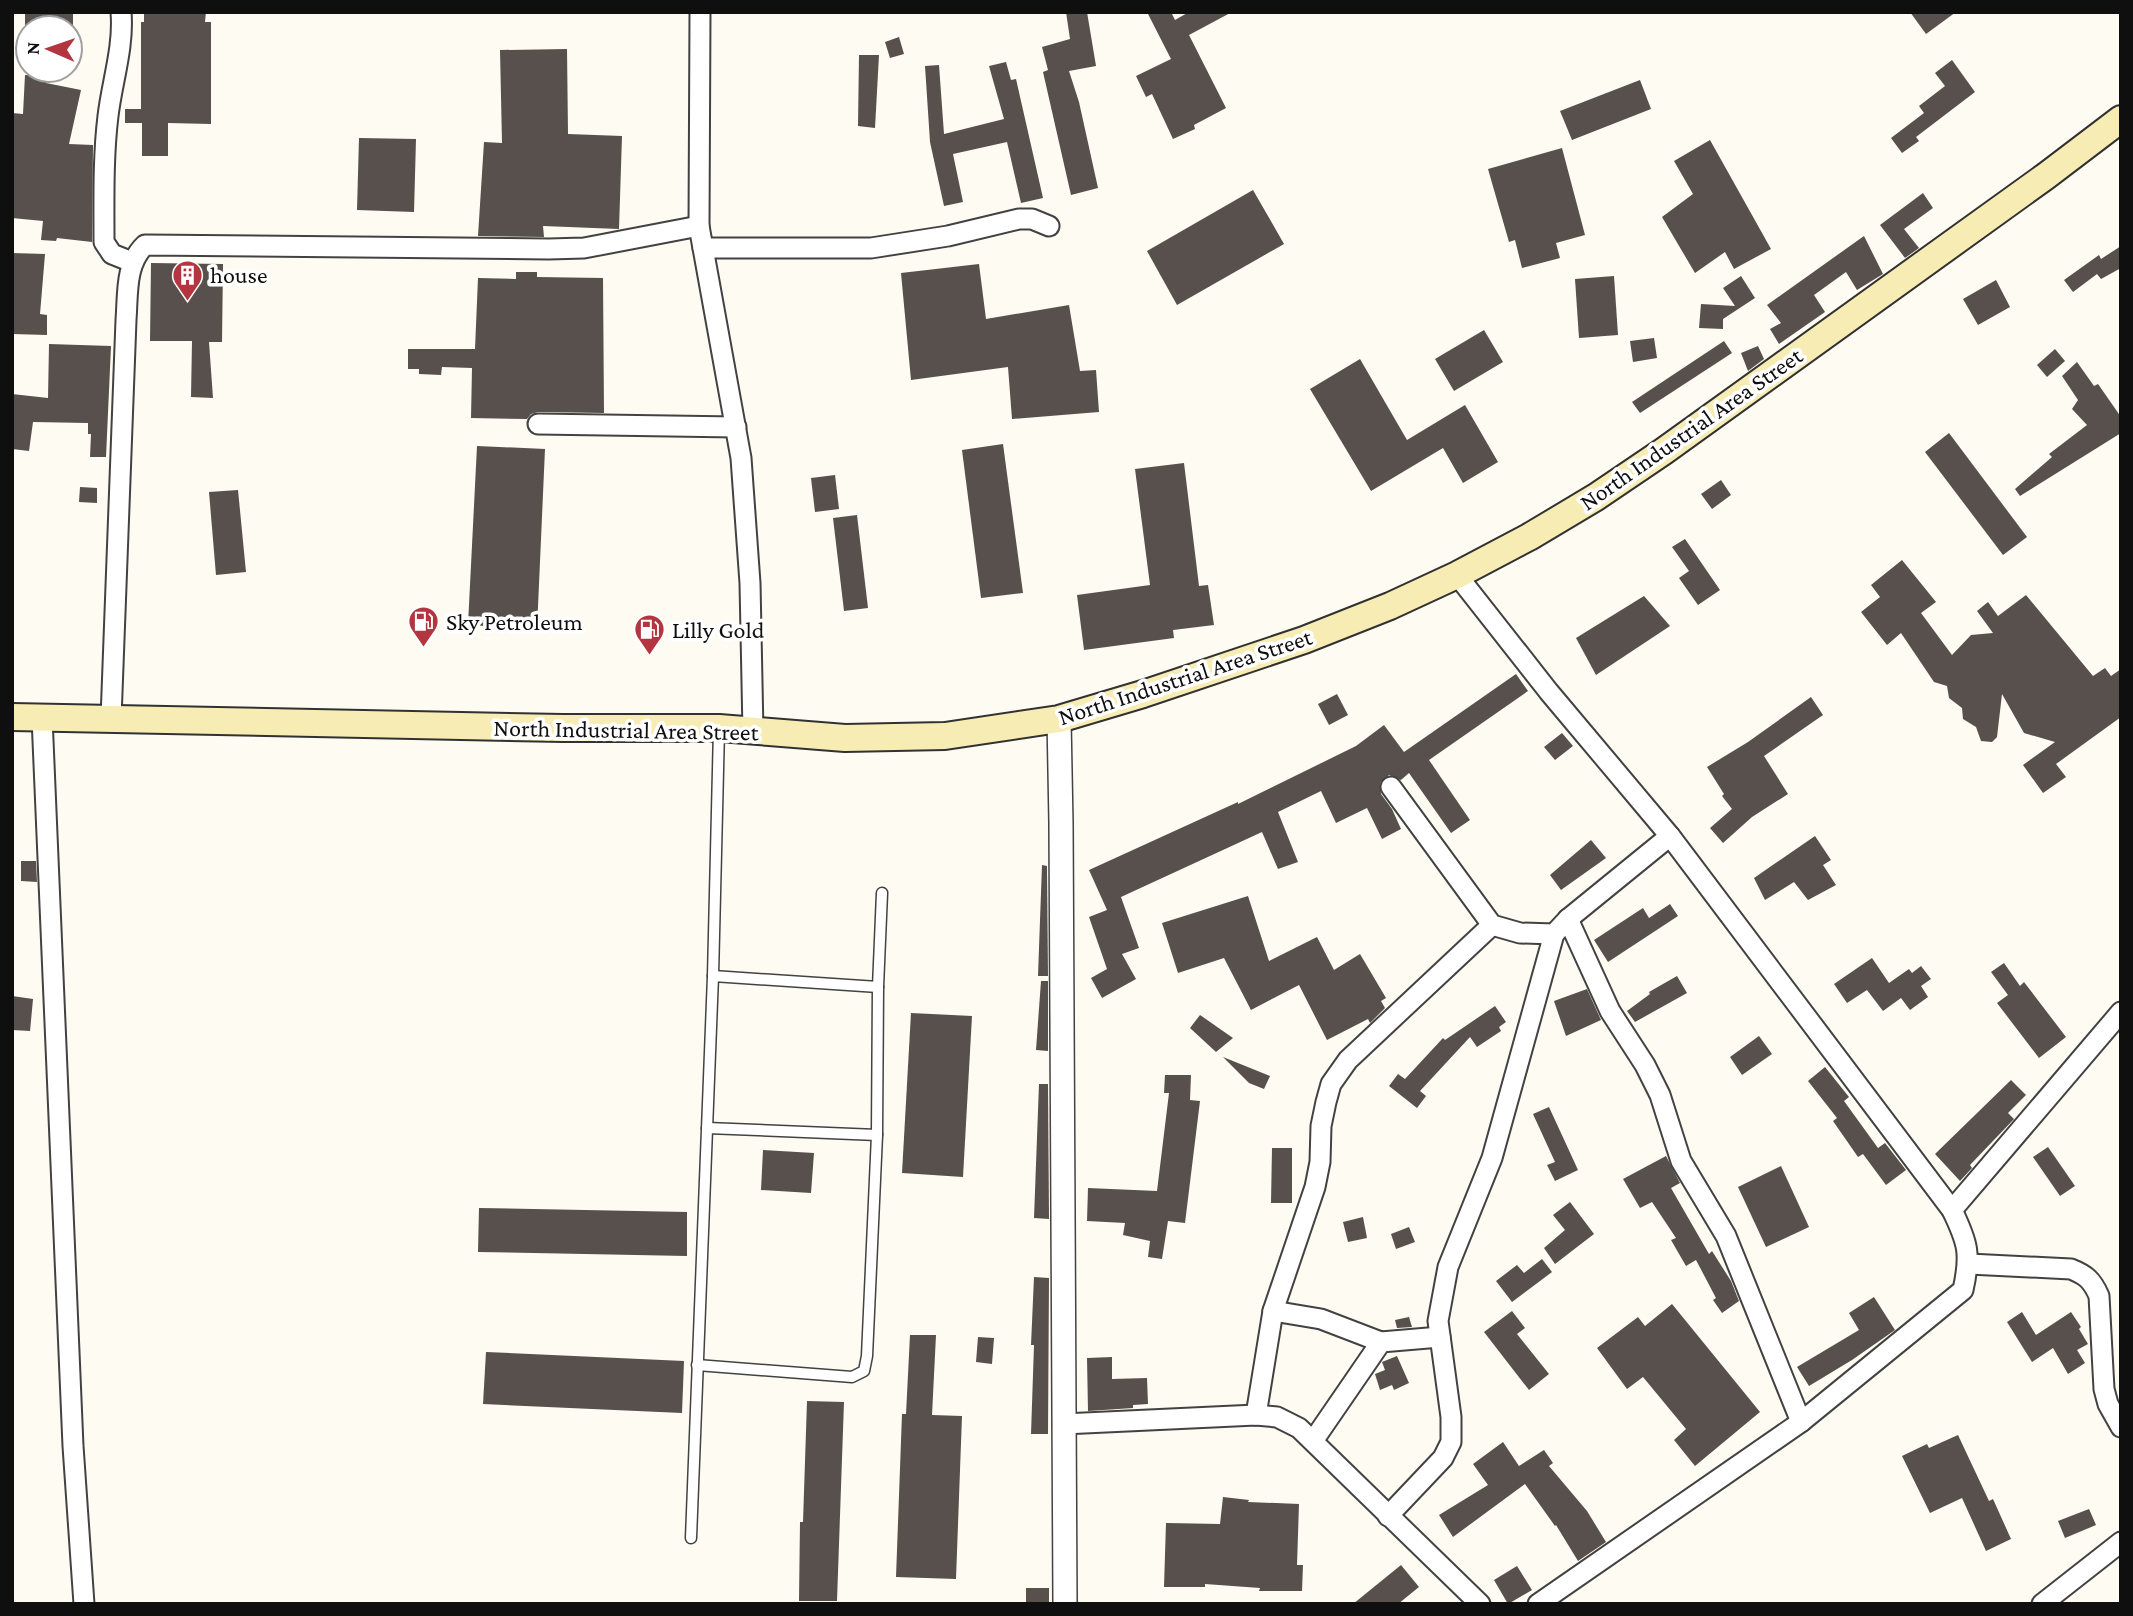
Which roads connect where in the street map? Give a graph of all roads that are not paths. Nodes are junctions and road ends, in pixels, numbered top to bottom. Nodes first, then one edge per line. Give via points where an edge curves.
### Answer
1 (121, 12) edge
2 (700, 12) edge
3 (2121, 120) edge
4 (699, 226) junction
5 (1049, 226) dead end
6 (703, 248) junction
7 (132, 262) junction
8 (538, 424) dead end
9 (736, 427) junction
10 (1457, 575) junction
11 (12, 717) edge
12 (42, 717) junction
13 (111, 719) junction
14 (1059, 719) junction
15 (719, 728) junction
16 (753, 732) junction
17 (1391, 787) dead end
18 (1671, 836) junction
19 (882, 892) dead end
20 (1568, 919) junction
21 (1492, 925) junction
22 (1553, 934) junction
23 (713, 976) junction
24 (878, 987) junction
25 (2121, 1012) edge
26 (707, 1128) junction
27 (877, 1135) junction
28 (1952, 1210) junction
29 (1969, 1264) junction
30 (1273, 1311) junction
31 (1440, 1337) junction
32 (1381, 1342) junction
33 (698, 1365) junction
34 (1256, 1415) junction
35 (1801, 1422) junction
36 (1063, 1424) junction
37 (2121, 1427) edge
38 (1313, 1441) junction
39 (1388, 1516) junction
40 (691, 1538) dead end
41 (2121, 1542) edge
42 (84, 1604) edge
43 (1065, 1604) edge
44 (1480, 1604) edge
45 (1538, 1604) edge
46 (2042, 1604) edge

1 - 7 street via 120,49 105,141 104,242 111,254
2 - 4 street
3 - 10 main road, North Industrial Area Street via 1596,498
4 - 6 street
4 - 7 street via 584,248 150,244
5 - 6 street via 1019,219 871,248
6 - 9 street
7 - 13 street via 125,320
8 - 9 street
9 - 16 street via 750,583
10 - 14 main road, North Industrial Area Street via 1304,640
10 - 18 street
11 - 12 main road, North Industrial Area Street
12 - 13 main road, North Industrial Area Street
12 - 42 street via 73,1446
13 - 15 main road, North Industrial Area Street
14 - 16 main road, North Industrial Area Street via 945,736 845,738
14 - 36 street
15 - 16 main road, North Industrial Area Street
15 - 23 lane
17 - 21 street
18 - 20 street
18 - 28 street
19 - 24 lane
20 - 22 street
20 - 35 street via 1611,1011 1660,1095 1681,1161 1726,1236
21 - 22 street via 1520,933
21 - 30 street via 1348,1060 1331,1084 1315,1187
22 - 31 street via 1492,1158 1448,1266 1438,1321
23 - 24 lane
23 - 26 lane
24 - 27 lane
25 - 28 street
26 - 27 lane
26 - 33 lane
27 - 33 lane via 864,1371 852,1377
28 - 29 street via 1965,1238
29 - 35 street via 1963,1290
29 - 37 street via 2071,1269 2087,1275 2099,1296 2104,1389
30 - 32 street via 1321,1319
30 - 34 street
31 - 32 street
31 - 39 street via 1451,1442 1443,1458
32 - 38 street
33 - 40 lane
34 - 36 street
34 - 38 street via 1277,1417
35 - 45 street
36 - 43 street
38 - 39 street
39 - 44 street
41 - 46 street

